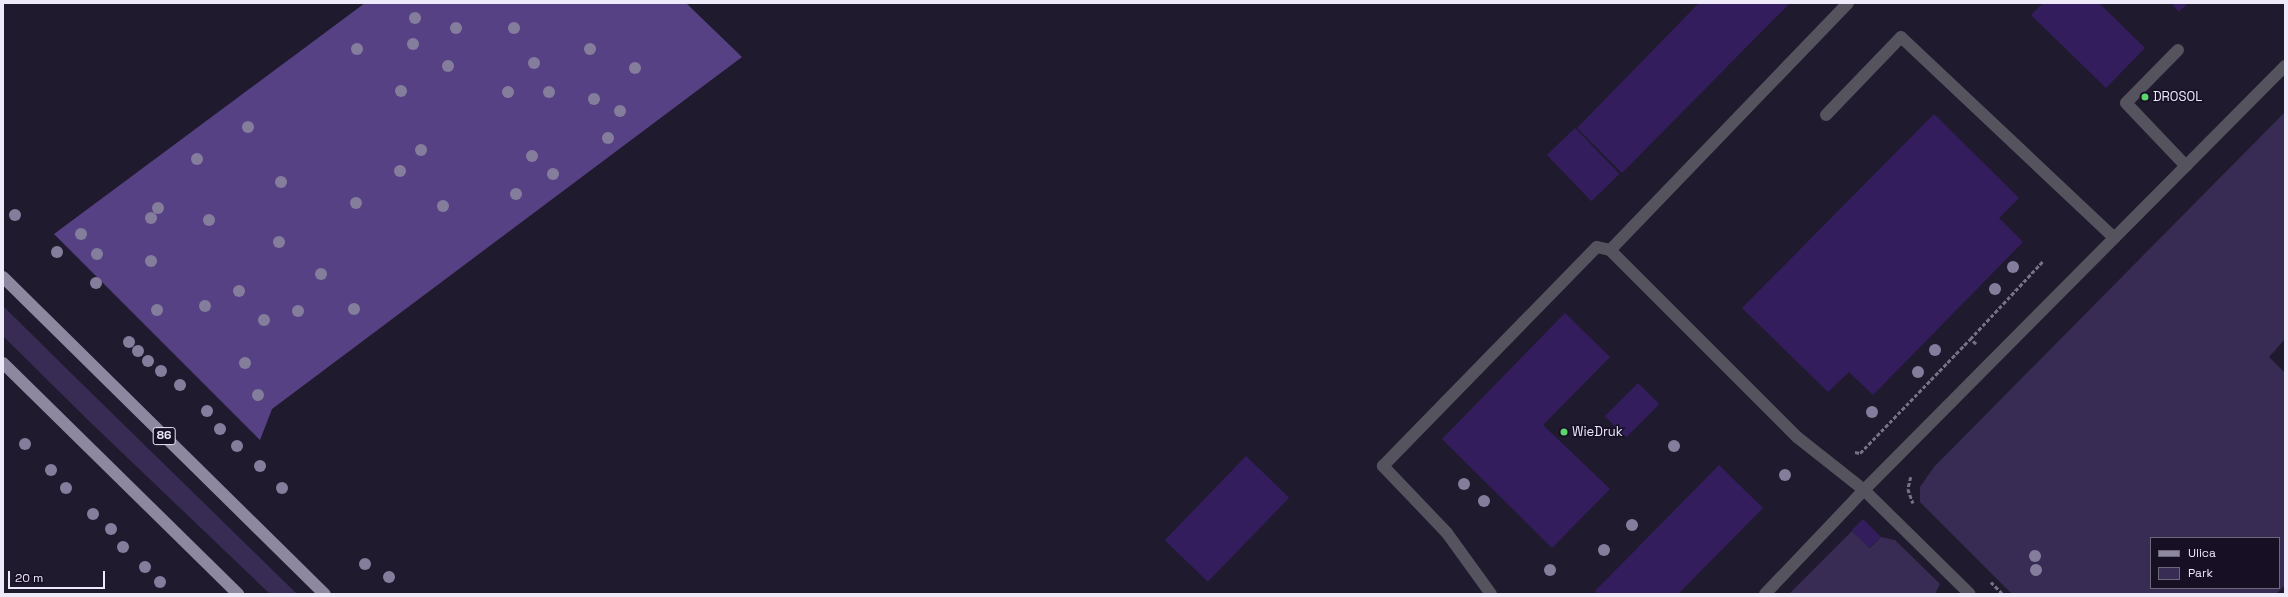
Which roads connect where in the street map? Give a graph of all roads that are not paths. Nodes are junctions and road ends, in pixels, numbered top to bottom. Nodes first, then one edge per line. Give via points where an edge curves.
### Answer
1 (1848, 3) edge
2 (2178, 50) dead end
3 (2285, 66) edge
4 (1826, 116) dead end
5 (2186, 166) junction
6 (2114, 238) junction
7 (1610, 250) junction
8 (3, 277) edge
9 (3, 363) edge
10 (1864, 490) junction
11 (238, 594) edge
12 (325, 594) edge
13 (1491, 594) edge
14 (1765, 594) edge
15 (1970, 594) edge

1 - 7 lane
2 - 5 lane via 2126,103
3 - 5 lane
4 - 6 lane via 1901,37
5 - 6 lane
6 - 10 lane
7 - 10 lane via 1797,437
7 - 13 lane via 1597,247 1383,466 1447,533
8 - 12 main road, 86
9 - 11 main road
10 - 14 lane
10 - 15 lane

